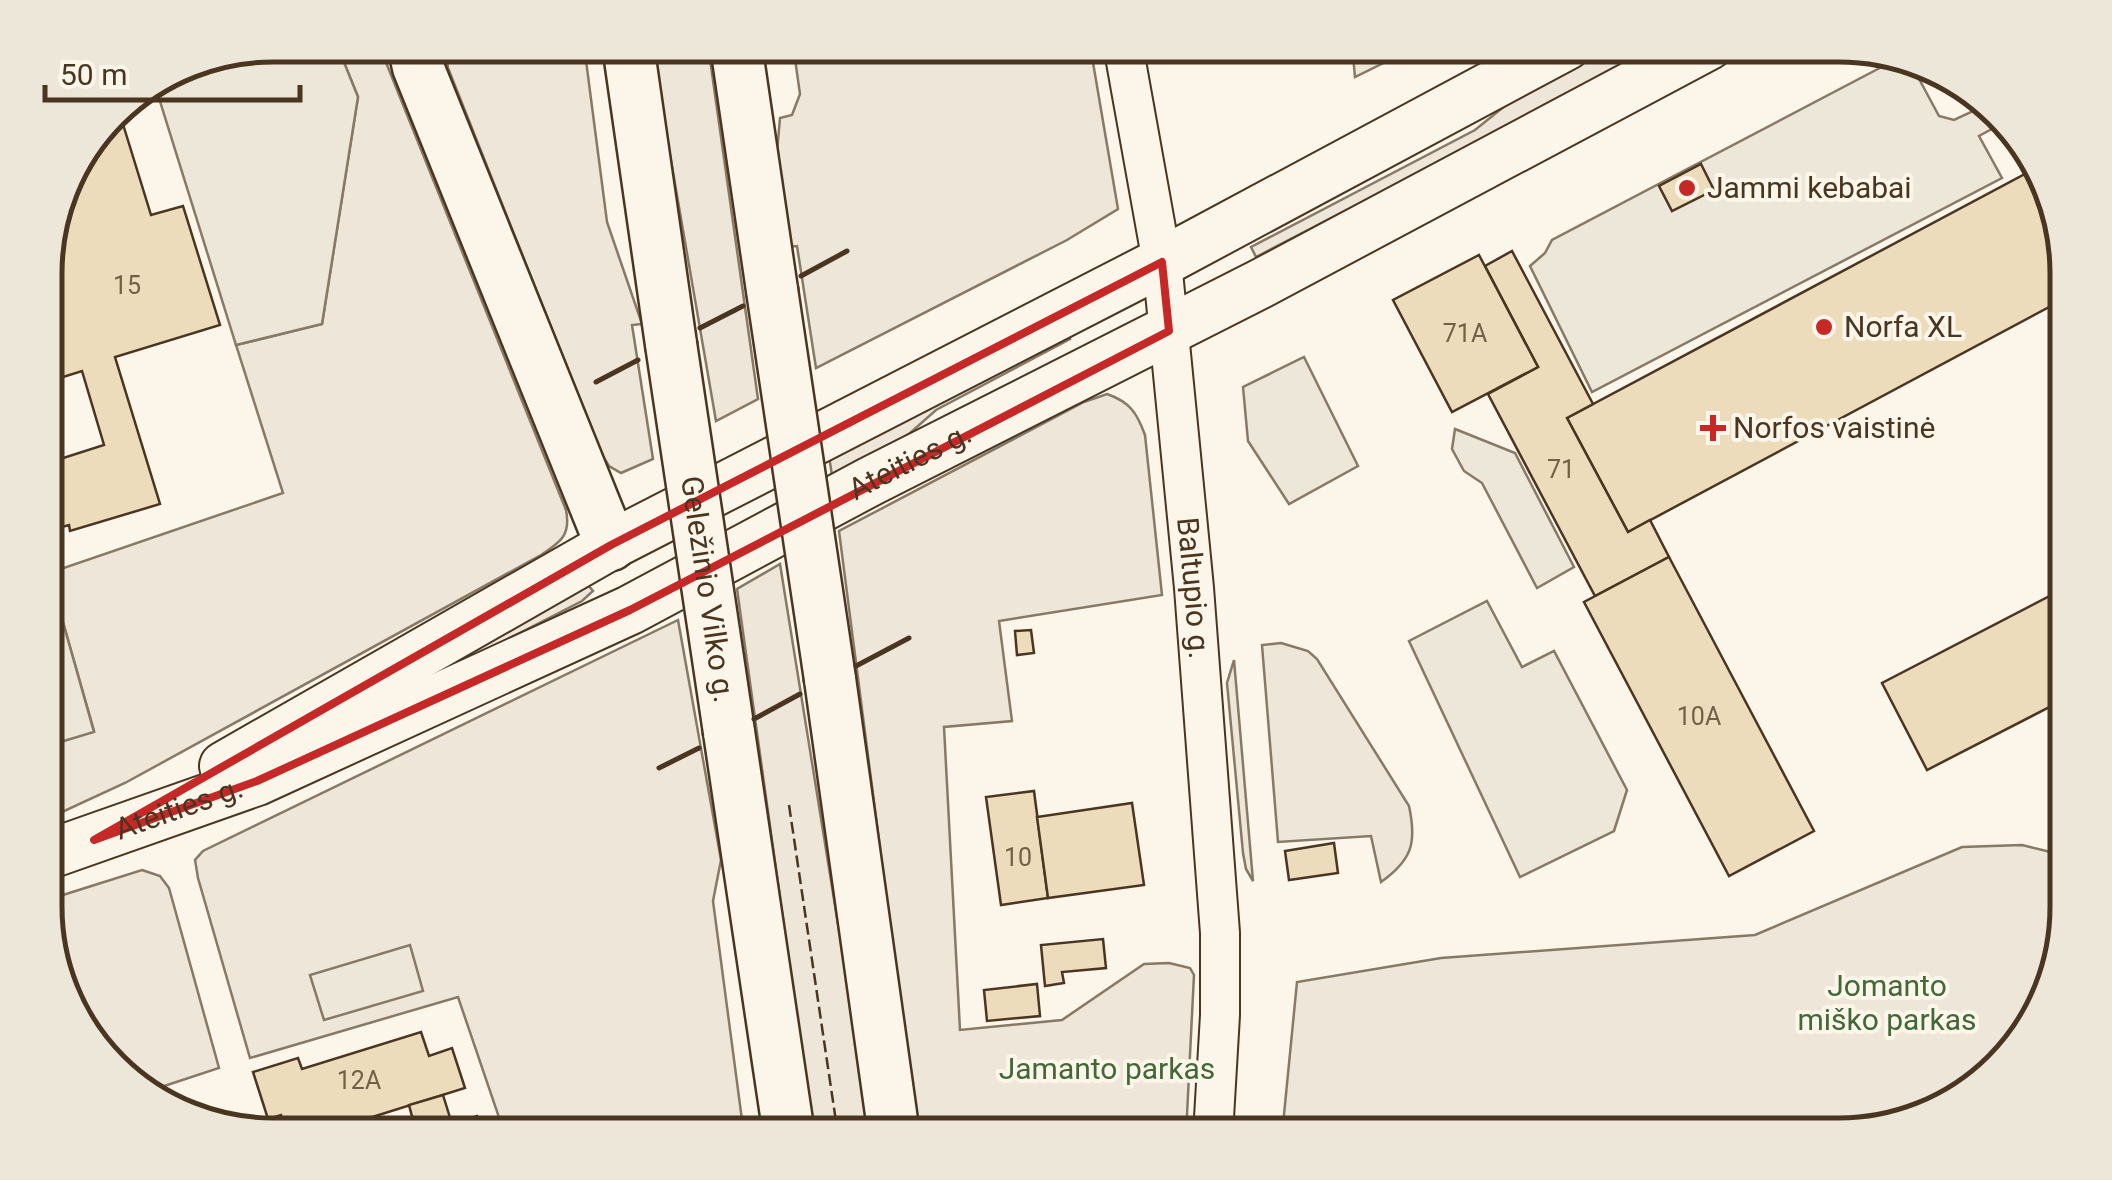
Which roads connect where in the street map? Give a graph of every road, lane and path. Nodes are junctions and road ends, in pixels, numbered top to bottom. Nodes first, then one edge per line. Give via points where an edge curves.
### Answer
1 (1127, 62) edge
2 (1535, 62) edge
3 (1677, 62) edge
4 (417, 63) edge
5 (614, 63) edge
6 (630, 63) edge
7 (739, 63) edge
8 (636, 104) junction
9 (1162, 262) junction
10 (1169, 330) junction
11 (612, 545) junction
12 (630, 610) junction
13 (94, 840) junction
14 (62, 851) edge
15 (1214, 1117) edge
16 (786, 1118) edge
17 (892, 1118) edge

1 - 9 street, Baltupio g.
2 - 9 main road, Ateities g.
3 - 10 main road, Ateities g.
4 - 11 highway
5 - 8 highway
6 - 8 highway, Geležinio Vilko g.
7 - 17 highway, bridge
8 - 16 highway, Geležinio Vilko g., bridge
9 - 10 street, Baltupio g.
9 - 11 main road, Ateities g.
10 - 12 main road, Ateities g.
10 - 15 street, Baltupio g. via 1220,933
11 - 12 main road
11 - 13 main road, Ateities g.
12 - 13 main road, Ateities g. via 258,781
13 - 14 main road, Ateities g.

